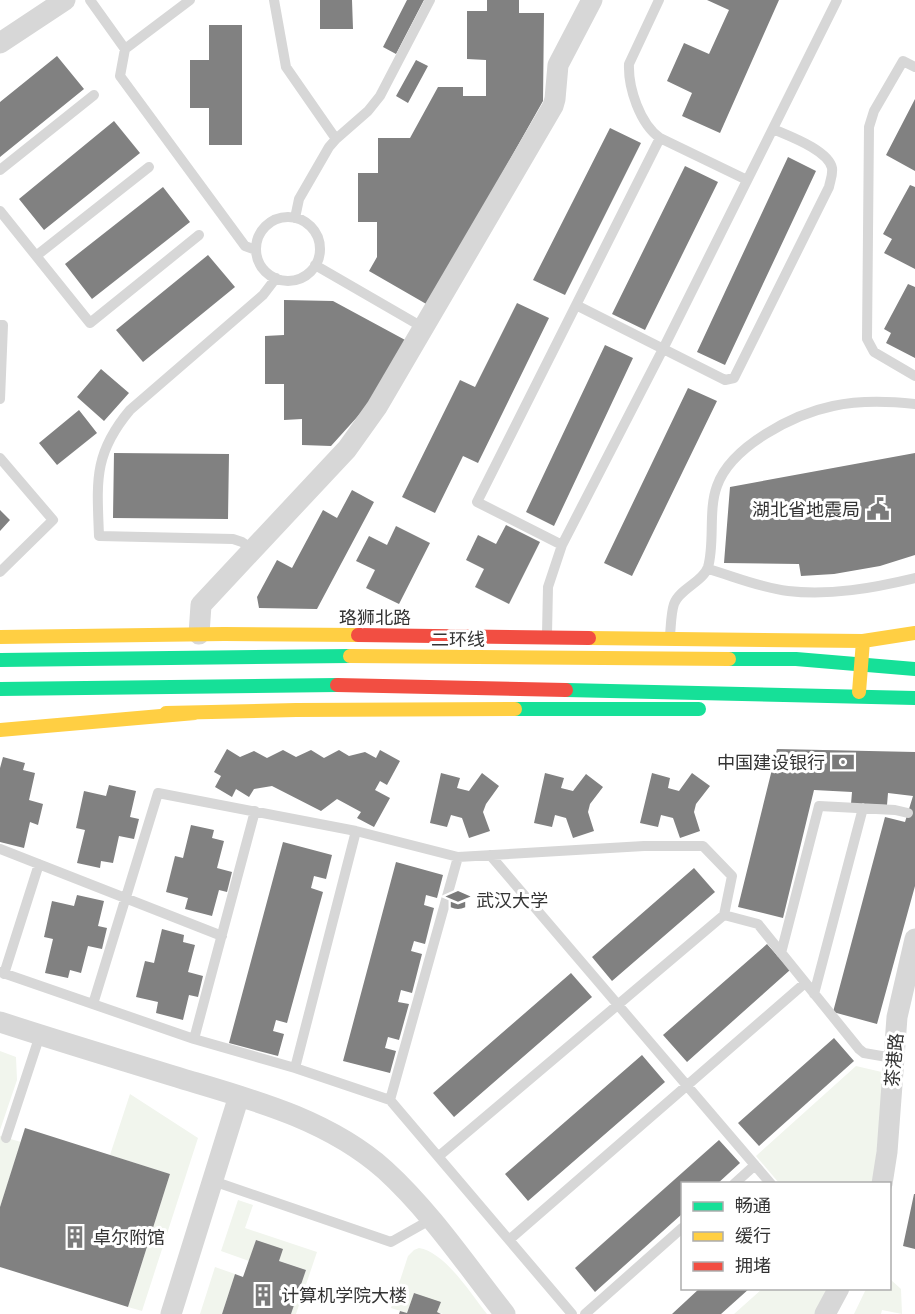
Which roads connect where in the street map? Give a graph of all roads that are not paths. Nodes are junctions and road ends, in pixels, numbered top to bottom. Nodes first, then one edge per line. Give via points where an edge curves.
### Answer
1 (65, 0) edge
2 (90, 0) edge
3 (190, 0) edge
4 (274, 0) edge
5 (430, 0) edge
6 (592, 0) edge
7 (659, 0) edge
8 (837, 0) edge
9 (0, 43) edge
10 (125, 49) junction
11 (915, 67) edge
12 (94, 95) dead end
13 (773, 129) junction
14 (660, 138) junction
15 (336, 139) junction
16 (149, 167) dead end
17 (0, 170) edge
18 (747, 180) junction
19 (0, 211) edge
20 (295, 218) junction
21 (199, 235) dead end
22 (256, 250) junction
23 (36, 256) junction
24 (315, 265) junction
25 (276, 278) junction
26 (576, 305) junction
27 (0, 326) edge
28 (424, 328) junction
29 (663, 349) junction
30 (915, 376) edge
31 (0, 399) edge
32 (915, 404) edge
33 (0, 458) edge
34 (562, 545) junction
35 (252, 549) junction
36 (708, 569) junction
37 (0, 572) edge
38 (915, 578) edge
39 (915, 633) edge
40 (200, 634) junction
41 (0, 637) edge
42 (100, 637) junction
43 (547, 637) junction
44 (670, 640) junction
45 (863, 641) junction
46 (649, 658) junction
47 (0, 660) edge
48 (915, 669) edge
49 (0, 689) edge
50 (915, 698) edge
51 (774, 708) dead end
52 (857, 708) junction
53 (714, 709) dead end
54 (915, 711) edge
55 (195, 713) junction
56 (11, 715) dead end
57 (0, 730) edge
58 (863, 808) junction
59 (255, 811) junction
60 (908, 813) dead end
61 (356, 831) junction
62 (0, 849) edge
63 (490, 855) junction
64 (458, 857) junction
65 (39, 864) junction
66 (126, 898) junction
67 (724, 915) junction
68 (222, 936) junction
69 (915, 939) edge
70 (781, 953) junction
71 (2, 973) edge
72 (806, 983) junction
73 (814, 994) junction
74 (93, 1004) junction
75 (618, 1005) junction
76 (0, 1022) edge
77 (40, 1035) junction
78 (194, 1039) junction
79 (893, 1058) junction
80 (295, 1068) junction
81 (687, 1085) junction
82 (239, 1096) junction
83 (390, 1100) junction
84 (6, 1138) dead end
85 (440, 1156) junction
86 (755, 1165) junction
87 (213, 1180) junction
88 (736, 1182) edge
89 (769, 1182) edge
90 (882, 1182) edge
91 (430, 1220) junction
92 (681, 1229) edge
93 (509, 1240) junction
94 (838, 1290) edge
95 (171, 1314) edge
96 (505, 1314) edge
97 (572, 1314) edge
98 (585, 1314) edge
99 (825, 1314) edge

1 - 9 street
2 - 10 lane
3 - 10 lane
4 - 15 lane via 286,67
5 - 15 lane via 375,103
6 - 28 street via 558,65 553,106
7 - 14 lane via 629,64 628,76 649,131
8 - 13 lane
10 - 22 lane via 120,76 124,85 245,246
11 - 30 lane via 903,61 869,127 867,339 874,352
12 - 17 lane
13 - 18 lane
13 - 29 lane via 820,152 831,166 832,175 734,378 725,380
14 - 18 lane
14 - 26 lane
15 - 20 lane via 296,206
16 - 23 lane
18 - 29 lane
19 - 23 lane
20 - 22 lane via 279,218 269,223 261,231
20 - 24 lane via 316,234 319,255
21 - 23 lane via 90,323
22 - 25 lane via 263,269
24 - 25 lane via 300,278
24 - 28 lane
25 - 35 lane via 263,295 130,410 105,447 99,472 99,536 233,538
26 - 29 lane
26 - 34 lane via 477,502
27 - 31 lane
28 - 35 street via 389,390 347,449
29 - 34 lane
32 - 36 lane via 875,401 834,406 789,422 750,446 722,472 716,489
33 - 37 lane via 53,520
34 - 43 lane via 548,587
35 - 40 street via 201,605
36 - 38 lane via 785,591 807,592 865,588
36 - 44 lane via 674,602
39 - 45 main road, 珞狮北路
40 - 42 main road, 珞狮北路
40 - 43 main road, 珞狮北路
41 - 42 main road, 珞狮北路
42 - 46 main road via 507,641
43 - 44 main road, 珞狮北路
44 - 45 main road, 珞狮北路
45 - 52 main road
46 - 47 main road, 二环线 via 271,656
46 - 48 main road, 二环线 via 796,659
49 - 50 main road via 333,686
51 - 52 main road
52 - 54 main road
53 - 55 main road
55 - 56 main road
55 - 57 main road
58 - 60 lane
58 - 70 lane via 819,806
58 - 73 lane
59 - 61 lane
59 - 66 lane via 158,793
59 - 68 lane
61 - 64 lane
61 - 80 lane
62 - 65 lane
63 - 64 lane
63 - 67 lane via 703,846 732,876
63 - 75 lane
64 - 83 lane
65 - 66 lane
65 - 71 lane
66 - 68 lane
66 - 74 lane
67 - 70 lane via 758,924
67 - 75 lane
68 - 78 lane
69 - 79 street, 茶港路 via 897,1017
70 - 72 lane
71 - 74 lane
72 - 73 lane
72 - 81 lane
73 - 79 lane via 859,1049
74 - 78 lane
75 - 81 lane
75 - 85 lane
76 - 77 street
77 - 82 street
77 - 84 lane
78 - 80 lane
79 - 90 street, 茶港路
80 - 83 lane
81 - 86 lane
81 - 93 lane
82 - 87 street
82 - 91 street via 334,1134 384,1169
83 - 85 lane
85 - 93 lane
86 - 88 lane
86 - 89 lane
87 - 91 lane via 391,1242
87 - 95 street
91 - 96 street
92 - 98 lane
93 - 97 lane
94 - 99 street

